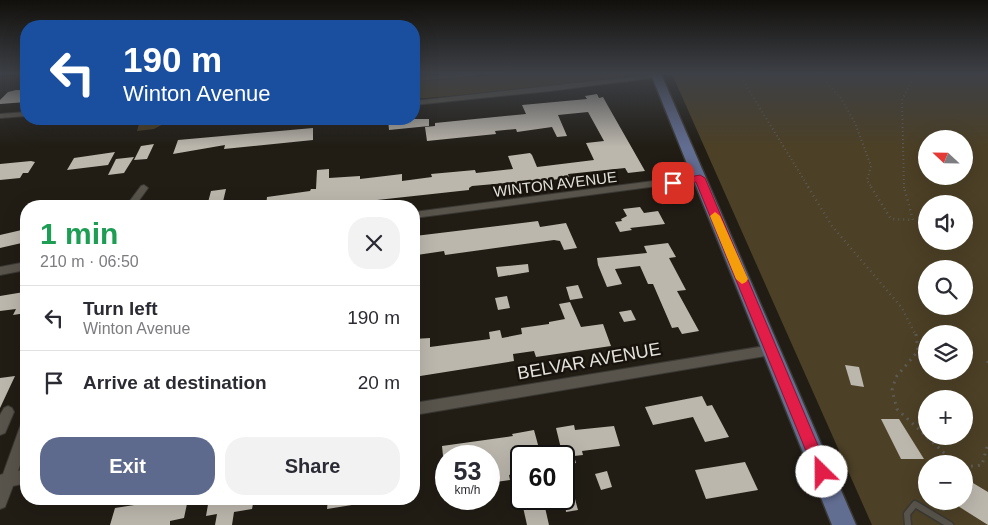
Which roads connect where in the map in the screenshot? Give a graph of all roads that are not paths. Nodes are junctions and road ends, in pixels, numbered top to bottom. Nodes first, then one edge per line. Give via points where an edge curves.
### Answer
1 (451, 98) edge
2 (666, 98) edge
3 (420, 101) edge
4 (20, 114) edge
5 (0, 116) edge
6 (700, 178) junction
7 (144, 188) dead end
8 (135, 200) edge
9 (420, 214) edge
10 (20, 267) edge
11 (0, 271) edge
12 (771, 350) junction
13 (420, 408) edge
14 (8, 412) dead end
15 (0, 429) edge
16 (20, 442) edge
17 (20, 477) edge
18 (4, 481) edge
19 (0, 502) edge
20 (844, 525) edge
21 (908, 525) edge
22 (950, 525) edge

1 - 3 street
2 - 6 main road
4 - 5 street
6 - 9 street, WINTON AVENUE
6 - 12 main road
7 - 8 street
10 - 11 street
12 - 13 street, BELVAR AVENUE
12 - 20 main road
14 - 15 street
16 - 18 street
17 - 18 street
18 - 19 street
21 - 22 lane via 907,514 915,504

